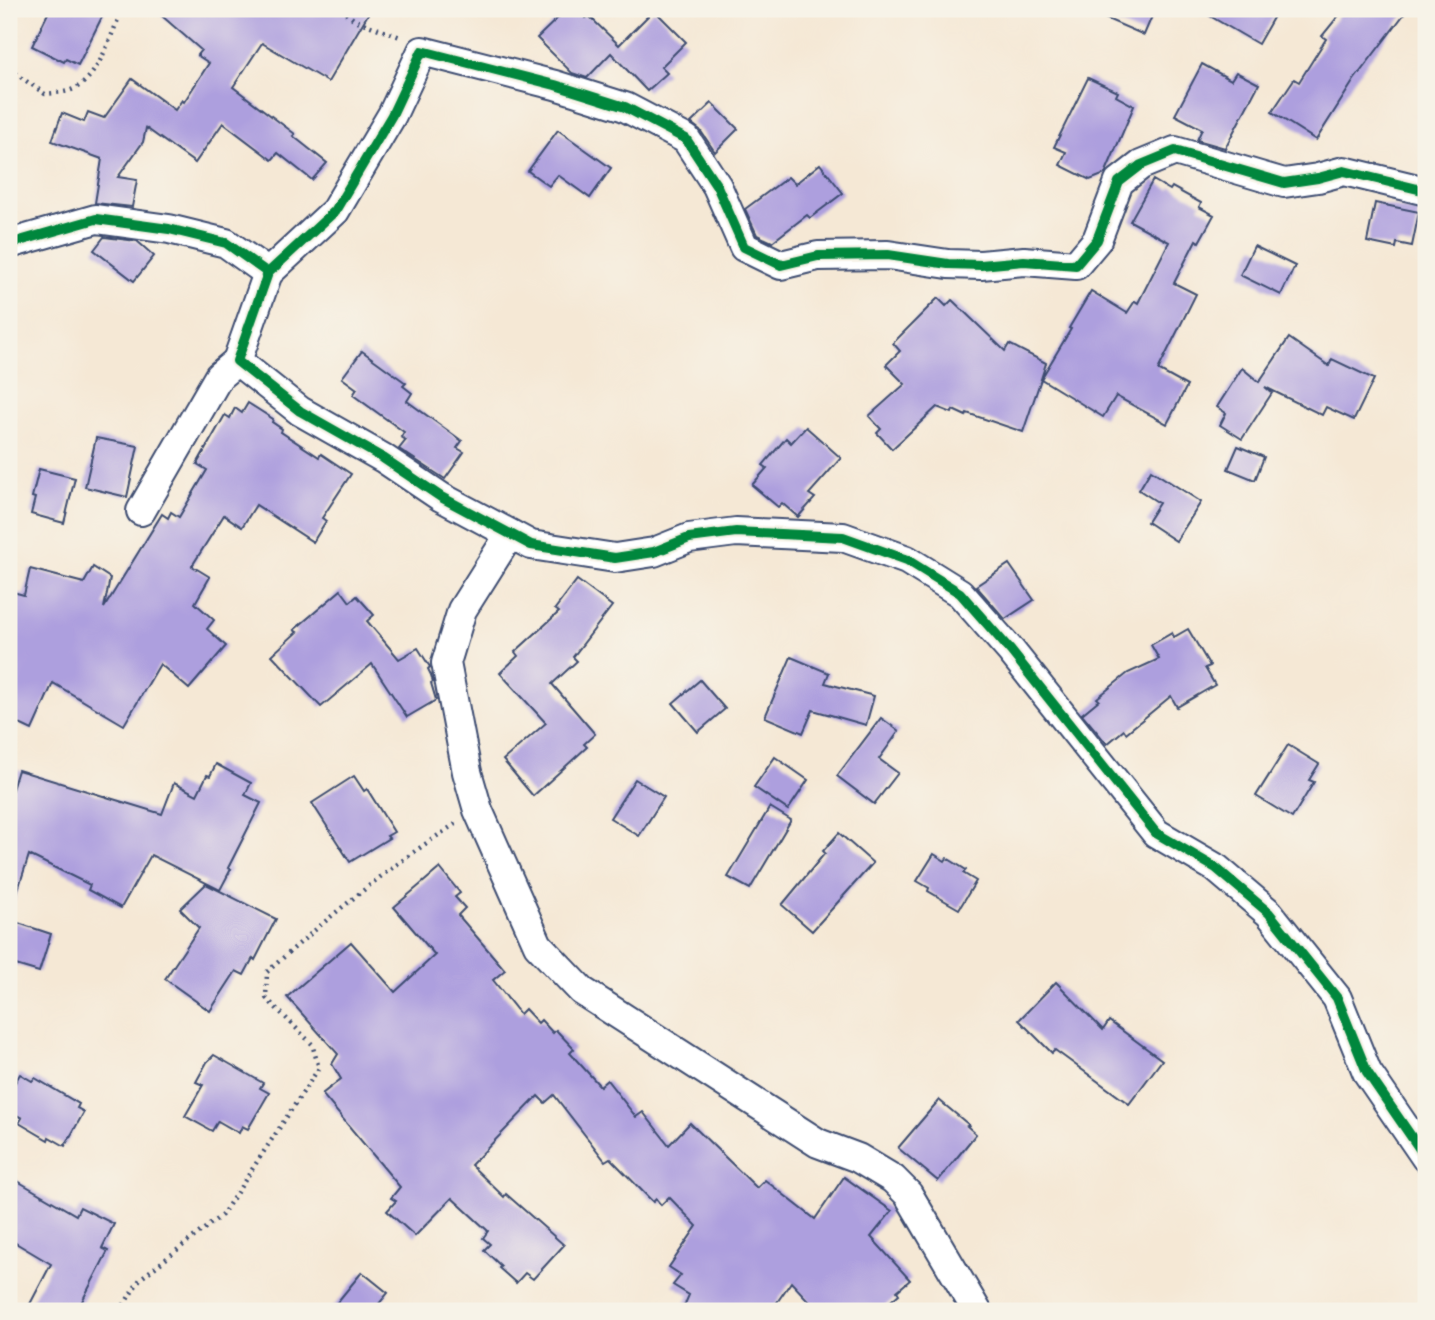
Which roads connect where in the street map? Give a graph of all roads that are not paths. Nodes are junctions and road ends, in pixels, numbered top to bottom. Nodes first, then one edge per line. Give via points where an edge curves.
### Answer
1 (1426, 191) edge
2 (9, 244) edge
3 (268, 273) junction
4 (237, 361) junction
5 (141, 511) dead end
6 (510, 534) junction
7 (1426, 1158) edge
8 (976, 1311) edge

1 - 3 street via 1344,171 1284,183 1175,151 1141,164 1119,182 1097,240 1076,265 1024,261 948,264 888,255 818,256 781,265 744,247 717,186 686,139 625,107 422,51 392,115 335,211
2 - 3 street via 96,219 226,243
3 - 4 street
4 - 5 street via 219,376
4 - 6 street via 300,411
6 - 7 street via 531,545 615,558 654,552 689,538 736,532 843,537 907,560 960,593 1156,833 1216,867 1269,913 1337,998 1367,1072
6 - 8 street via 462,610 446,663 478,810 538,945 582,991 818,1143 858,1158 893,1179 908,1194

